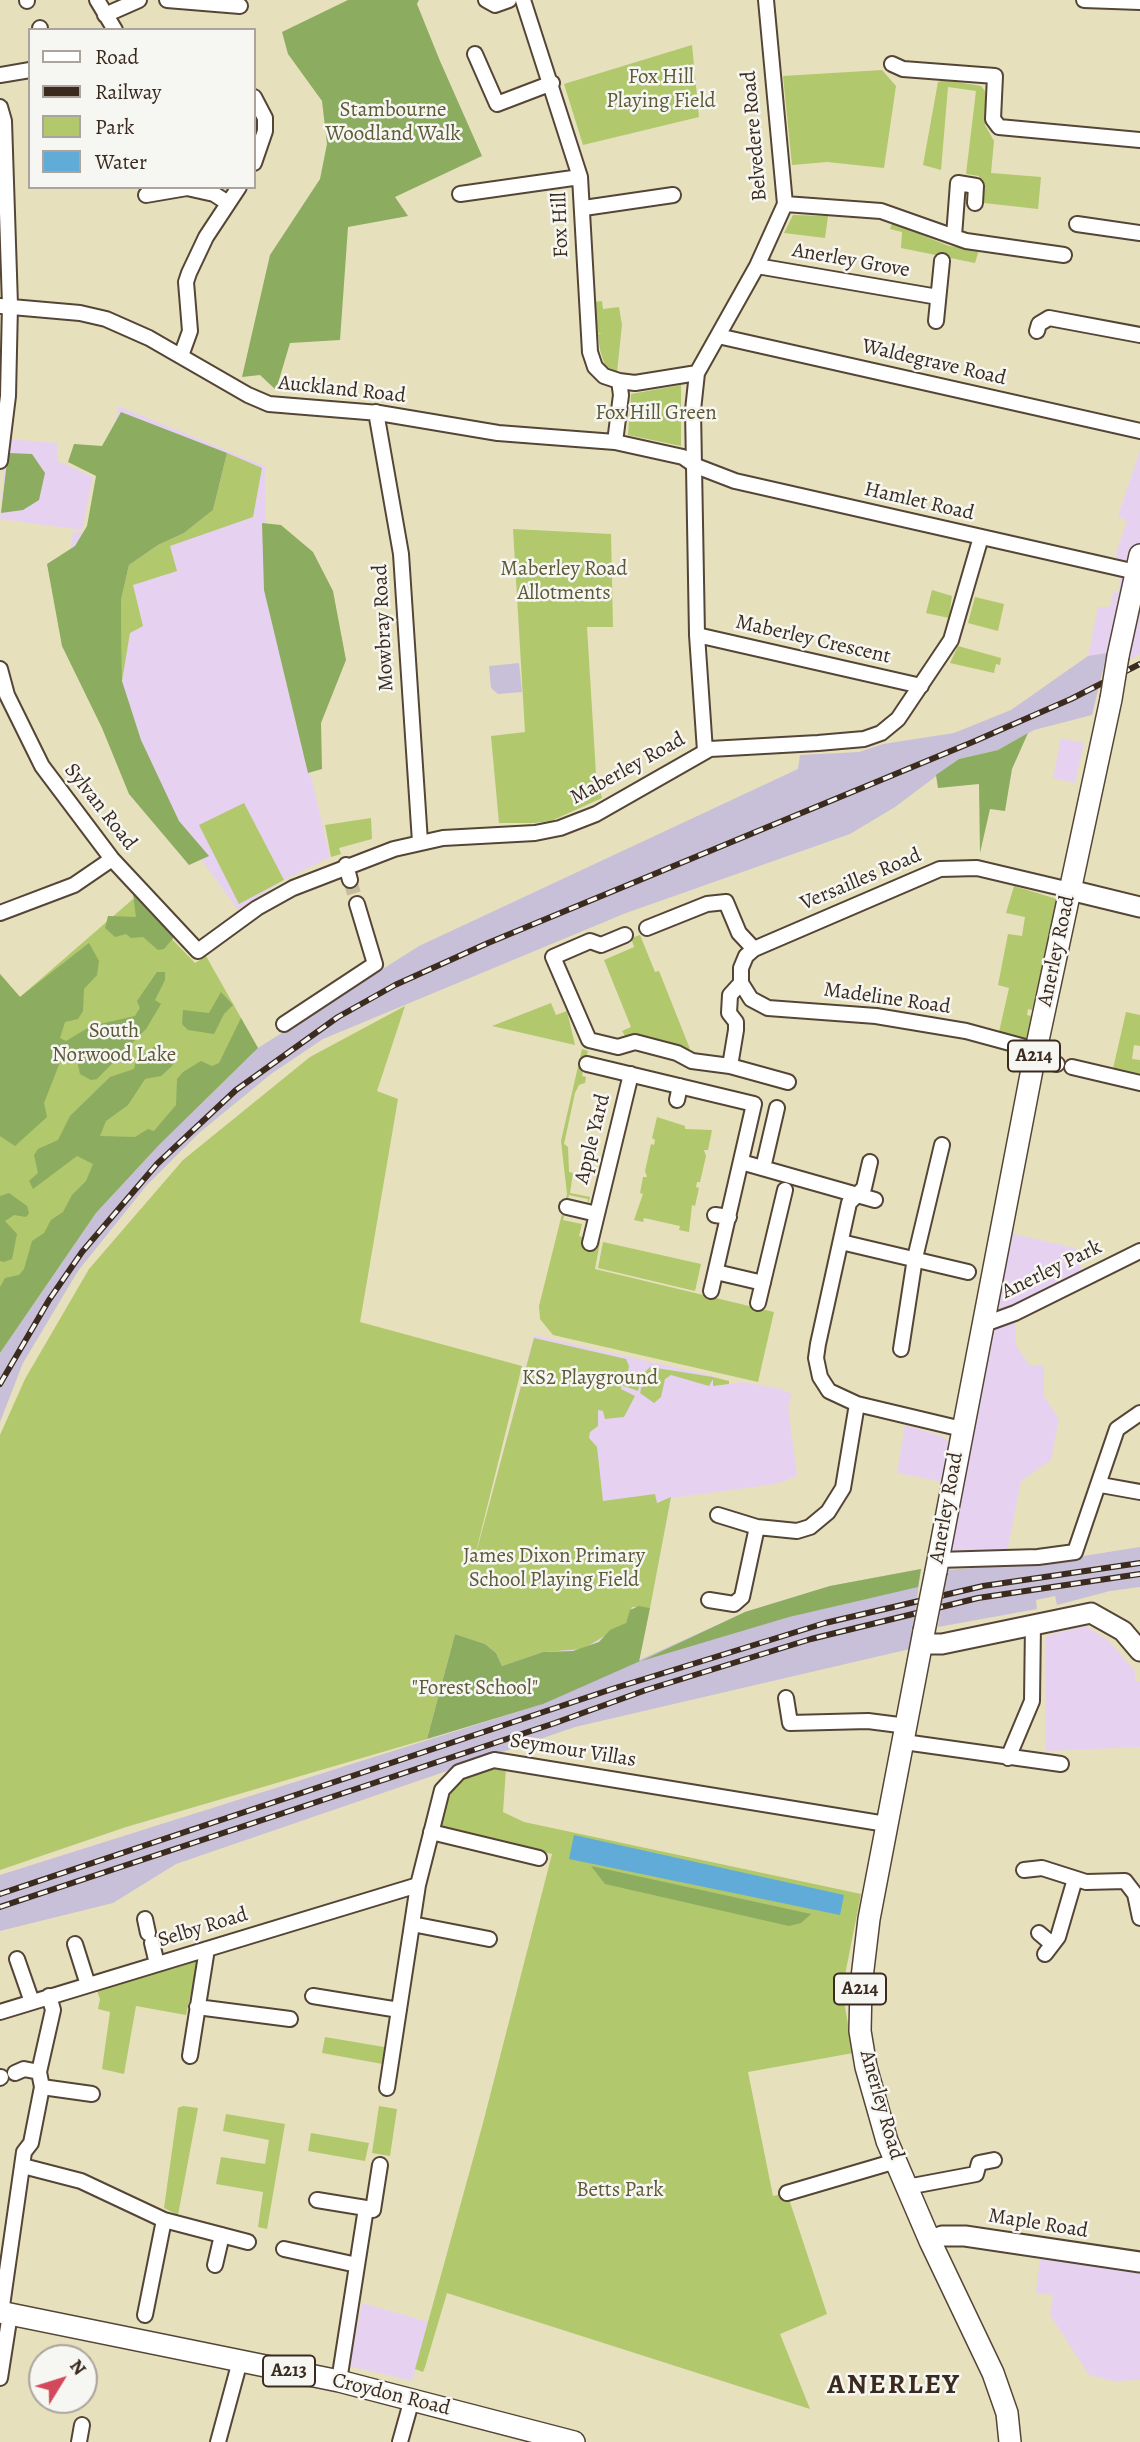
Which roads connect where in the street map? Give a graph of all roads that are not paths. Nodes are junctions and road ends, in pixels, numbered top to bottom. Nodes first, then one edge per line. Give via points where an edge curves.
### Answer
1 (97, 0) edge
2 (139, 0) edge
3 (167, 0) edge
4 (486, 0) edge
5 (509, 0) edge
6 (523, 0) edge
7 (766, 0) edge
8 (1084, 0) edge
9 (1140, 2) edge
10 (240, 6) dead end
11 (105, 15) junction
12 (114, 28) edge
13 (475, 54) dead end
14 (892, 64) dead end
15 (28, 69) edge
16 (0, 75) edge
17 (552, 83) junction
18 (256, 101) edge
19 (0, 107) edge
20 (1140, 140) edge
21 (256, 154) edge
22 (580, 177) junction
23 (180, 189) edge
24 (192, 189) edge
25 (238, 189) edge
26 (146, 194) dead end
27 (460, 194) dead end
28 (673, 195) dead end
29 (228, 203) junction
30 (975, 203) dead end
31 (785, 204) junction
32 (584, 208) junction
33 (1076, 224) dead end
34 (1140, 233) edge
35 (954, 236) junction
36 (3, 237) edge
37 (1063, 255) dead end
38 (942, 261) dead end
39 (757, 266) junction
40 (938, 297) junction
41 (5, 306) edge
42 (936, 321) dead end
43 (1037, 331) dead end
44 (1140, 335) edge
45 (718, 336) junction
46 (181, 356) junction
47 (697, 373) junction
48 (619, 381) junction
49 (376, 412) junction
50 (1140, 430) edge
51 (615, 442) junction
52 (0, 461) edge
53 (696, 466) junction
54 (981, 537) junction
55 (1138, 564) edge
56 (697, 635) junction
57 (0, 669) edge
58 (921, 686) junction
59 (705, 751) junction
60 (420, 842) junction
61 (112, 859) junction
62 (345, 865) junction
63 (350, 880) tunnel mouth
64 (1070, 890) junction
65 (357, 904) tunnel mouth
66 (1140, 907) edge
67 (0, 913) edge
68 (647, 928) dead end
69 (625, 935) dead end
70 (754, 949) junction
71 (198, 951) joint
72 (741, 984) junction
73 (284, 1024) dead end
74 (1035, 1054) junction
75 (587, 1064) dead end
76 (1057, 1064) dead end
77 (730, 1066) junction
78 (1072, 1067) dead end
79 (631, 1074) junction
80 (788, 1082) dead end
81 (1140, 1083) edge
82 (777, 1108) dead end
83 (942, 1144) dead end
84 (741, 1162) junction
85 (870, 1162) dead end
86 (763, 1168) junction
87 (785, 1190) dead end
88 (855, 1194) junction
89 (875, 1200) dead end
90 (567, 1207) dead end
91 (597, 1214) junction
92 (841, 1242) junction
93 (590, 1243) dead end
94 (1140, 1251) edge
95 (915, 1258) junction
96 (716, 1272) junction
97 (968, 1272) dead end
98 (763, 1283) junction
99 (711, 1291) dead end
100 (758, 1303) dead end
101 (982, 1325) junction
102 (901, 1349) dead end
103 (857, 1404) junction
104 (1140, 1413) edge
105 (962, 1429) junction
106 (1101, 1485) junction
107 (1140, 1492) edge
108 (718, 1515) dead end
109 (757, 1527) junction
110 (937, 1566) junction
111 (709, 1600) dead end
112 (1033, 1624) junction
113 (924, 1637) junction
114 (1140, 1651) edge
115 (786, 1698) dead end
116 (906, 1734) junction
117 (1008, 1758) junction
118 (1061, 1764) dead end
119 (886, 1824) junction
120 (432, 1832) junction
121 (539, 1858) dead end
122 (1024, 1870) dead end
123 (1075, 1880) junction
124 (418, 1885) junction
125 (1140, 1918) edge
126 (412, 1924) junction
127 (148, 1932) dead end
128 (1039, 1933) dead end
129 (488, 1940) dead end
130 (75, 1944) dead end
131 (207, 1949) junction
132 (17, 1959) dead end
133 (158, 1964) junction
134 (88, 1985) junction
135 (313, 1996) dead end
136 (49, 1997) junction
137 (32, 2002) junction
138 (197, 2007) junction
139 (399, 2010) junction
140 (0, 2012) edge
141 (290, 2019) dead end
142 (190, 2056) dead end
143 (5, 2076) edge
144 (41, 2079) junction
145 (387, 2088) dead end
146 (92, 2094) dead end
147 (994, 2160) dead end
148 (896, 2161) junction
149 (380, 2165) dead end
150 (23, 2166) junction
151 (907, 2187) junction
152 (787, 2193) dead end
153 (317, 2200) dead end
154 (366, 2208) junction
155 (164, 2220) junction
156 (222, 2235) junction
157 (930, 2241) junction
158 (248, 2242) dead end
159 (284, 2249) dead end
160 (1140, 2262) edge
161 (215, 2265) dead end
162 (357, 2265) junction
163 (4, 2313) edge
164 (145, 2315) dead end
165 (240, 2361) junction
166 (0, 2378) edge
167 (338, 2381) junction
168 (412, 2399) junction
169 (82, 2425) dead end
170 (561, 2440) edge
171 (79, 2442) edge
172 (219, 2442) edge
173 (400, 2442) edge
174 (1010, 2442) edge

1 - 11 street
2 - 11 street
3 - 10 street
4 - 5 street via 495,5
6 - 17 street, Fox Hill
7 - 31 street, Belvedere Road
8 - 9 street
11 - 12 street
13 - 17 street via 497,104
14 - 20 street via 902,69 995,76 993,119 999,127
15 - 16 street
17 - 22 street, Fox Hill
18 - 21 street via 265,118
19 - 36 street via 4,121
22 - 27 street
22 - 32 street, Fox Hill
23 - 26 street
24 - 29 street
25 - 29 street
28 - 32 street
29 - 46 street via 186,282 190,331
30 - 35 street via 976,186 958,183
31 - 35 street via 881,211
31 - 39 street, Belvedere Road
32 - 48 street, Fox Hill via 582,247 590,352 595,367
33 - 34 street
35 - 37 street via 986,246
36 - 41 street
38 - 40 street
39 - 40 street, Anerley Grove
39 - 45 street, Belvedere Road
40 - 42 street
41 - 46 street, Auckland Road via 106,319
41 - 52 street via 8,396
43 - 44 street via 1049,318
45 - 47 street, Belvedere Road
45 - 50 street, Waldegrave Road
46 - 49 street, Auckland Road via 260,401
47 - 48 street via 635,383
47 - 53 street, Belvedere Road
48 - 51 street
49 - 51 street, Auckland Road via 475,430
49 - 60 street, Mowbray Road via 401,554
51 - 53 street, Auckland Road via 683,457
53 - 54 street, Hamlet Road via 735,481
53 - 56 street, Belvedere Road
54 - 55 street, Hamlet Road
54 - 58 street, Maberley Road via 951,640
55 - 64 main road, Anerley Road / A214, bridge
56 - 58 street, Maberley Crescent
56 - 59 street, Belvedere Road
57 - 61 street, Sylvan Road via 6,695 42,766
58 - 59 street, Maberley Road via 891,726 864,738
59 - 60 street, Maberley Road via 606,808 560,828
60 - 62 street, Maberley Road
61 - 67 street via 74,886
61 - 71 street, Sylvan Road
62 - 63 street
62 - 71 street, Maberley Road via 257,908
64 - 66 street
64 - 70 street, Versailles Road via 977,868 940,869
64 - 74 main road, Anerley Road / A214
65 - 73 street via 375,964 296,1007
68 - 70 street via 707,904 726,902 739,933
69 - 77 street via 601,945 590,941 553,957 582,1032 589,1040 618,1046 635,1042 692,1061
70 - 72 street via 741,968
72 - 74 street, Madeline Road via 751,999 768,1008 876,1016 966,1031
72 - 77 street via 730,995 729,1013 736,1030
74 - 76 street, Madeline Road
74 - 101 main road, Anerley Road / A214
75 - 79 street, Apple Yard
77 - 80 street
78 - 81 street
79 - 84 street, Apple Yard via 679,1093 754,1104
79 - 91 street, Apple Yard
82 - 86 street
83 - 95 street
84 - 86 street
84 - 96 street, Apple Yard via 722,1216
85 - 88 street via 863,1188
86 - 88 street
87 - 98 street
88 - 89 street
88 - 92 street
90 - 91 street, Apple Yard
91 - 93 street, Apple Yard
92 - 95 street
92 - 103 street via 816,1358 823,1384
94 - 101 street, Anerley Park
95 - 97 street
95 - 102 street
96 - 98 street
96 - 99 street, Apple Yard
98 - 100 street
101 - 105 main road, Anerley Road / A214
103 - 105 street
103 - 109 street via 843,1488 828,1512 797,1531
104 - 106 street via 1117,1429
105 - 110 main road, Anerley Road / A214
106 - 107 street
106 - 110 street via 1075,1552
108 - 109 street
109 - 111 street via 742,1597 734,1604
110 - 113 main road, Anerley Road / A214, bridge
112 - 113 street via 942,1644
112 - 114 street via 1091,1613 1123,1631
112 - 117 street via 1032,1701
113 - 116 main road, Anerley Road / A214
115 - 116 street via 790,1723 868,1721
116 - 117 street
116 - 119 main road, Anerley Road / A214
117 - 118 street
119 - 120 street, Seymour Villas via 494,1760 459,1772 442,1790
119 - 148 main road, Anerley Road / A214 via 867,1929 859,2013 866,2067
120 - 121 street
120 - 124 street, Seymour Villas
122 - 123 street via 1042,1868
123 - 125 street via 1125,1881 1135,1894
123 - 128 street via 1065,1918 1049,1949
124 - 126 street, Seymour Villas
124 - 131 street, Selby Road
126 - 129 street
126 - 139 street, Seymour Villas
127 - 133 street
130 - 134 street
131 - 133 street, Selby Road
131 - 138 street
132 - 137 street
133 - 134 street, Selby Road
134 - 136 street, Selby Road
135 - 139 street
136 - 137 street, Selby Road
136 - 144 street via 53,2010
137 - 140 street, Selby Road
138 - 141 street
138 - 142 street
139 - 145 street, Seymour Villas
143 - 144 street via 24,2070
144 - 146 street
144 - 150 street
147 - 151 street via 979,2163 976,2174
148 - 151 main road, Anerley Road / A214
148 - 152 street
149 - 154 street via 373,2210
150 - 155 street via 81,2180
150 - 163 street
151 - 157 main road, Anerley Road / A214
153 - 154 street
154 - 162 street
155 - 156 street
155 - 164 street
156 - 158 street
156 - 161 street
157 - 160 street, Maple Road via 965,2236
157 - 174 main road, Anerley Road / A214 via 993,2373 1007,2413
159 - 162 street
162 - 167 street
163 - 165 main road, Croydon Road / A213
163 - 166 street
165 - 167 main road, Croydon Road / A213
165 - 172 street
167 - 168 main road, Croydon Road / A213
168 - 170 main road, Croydon Road / A213
168 - 173 street
169 - 171 street

